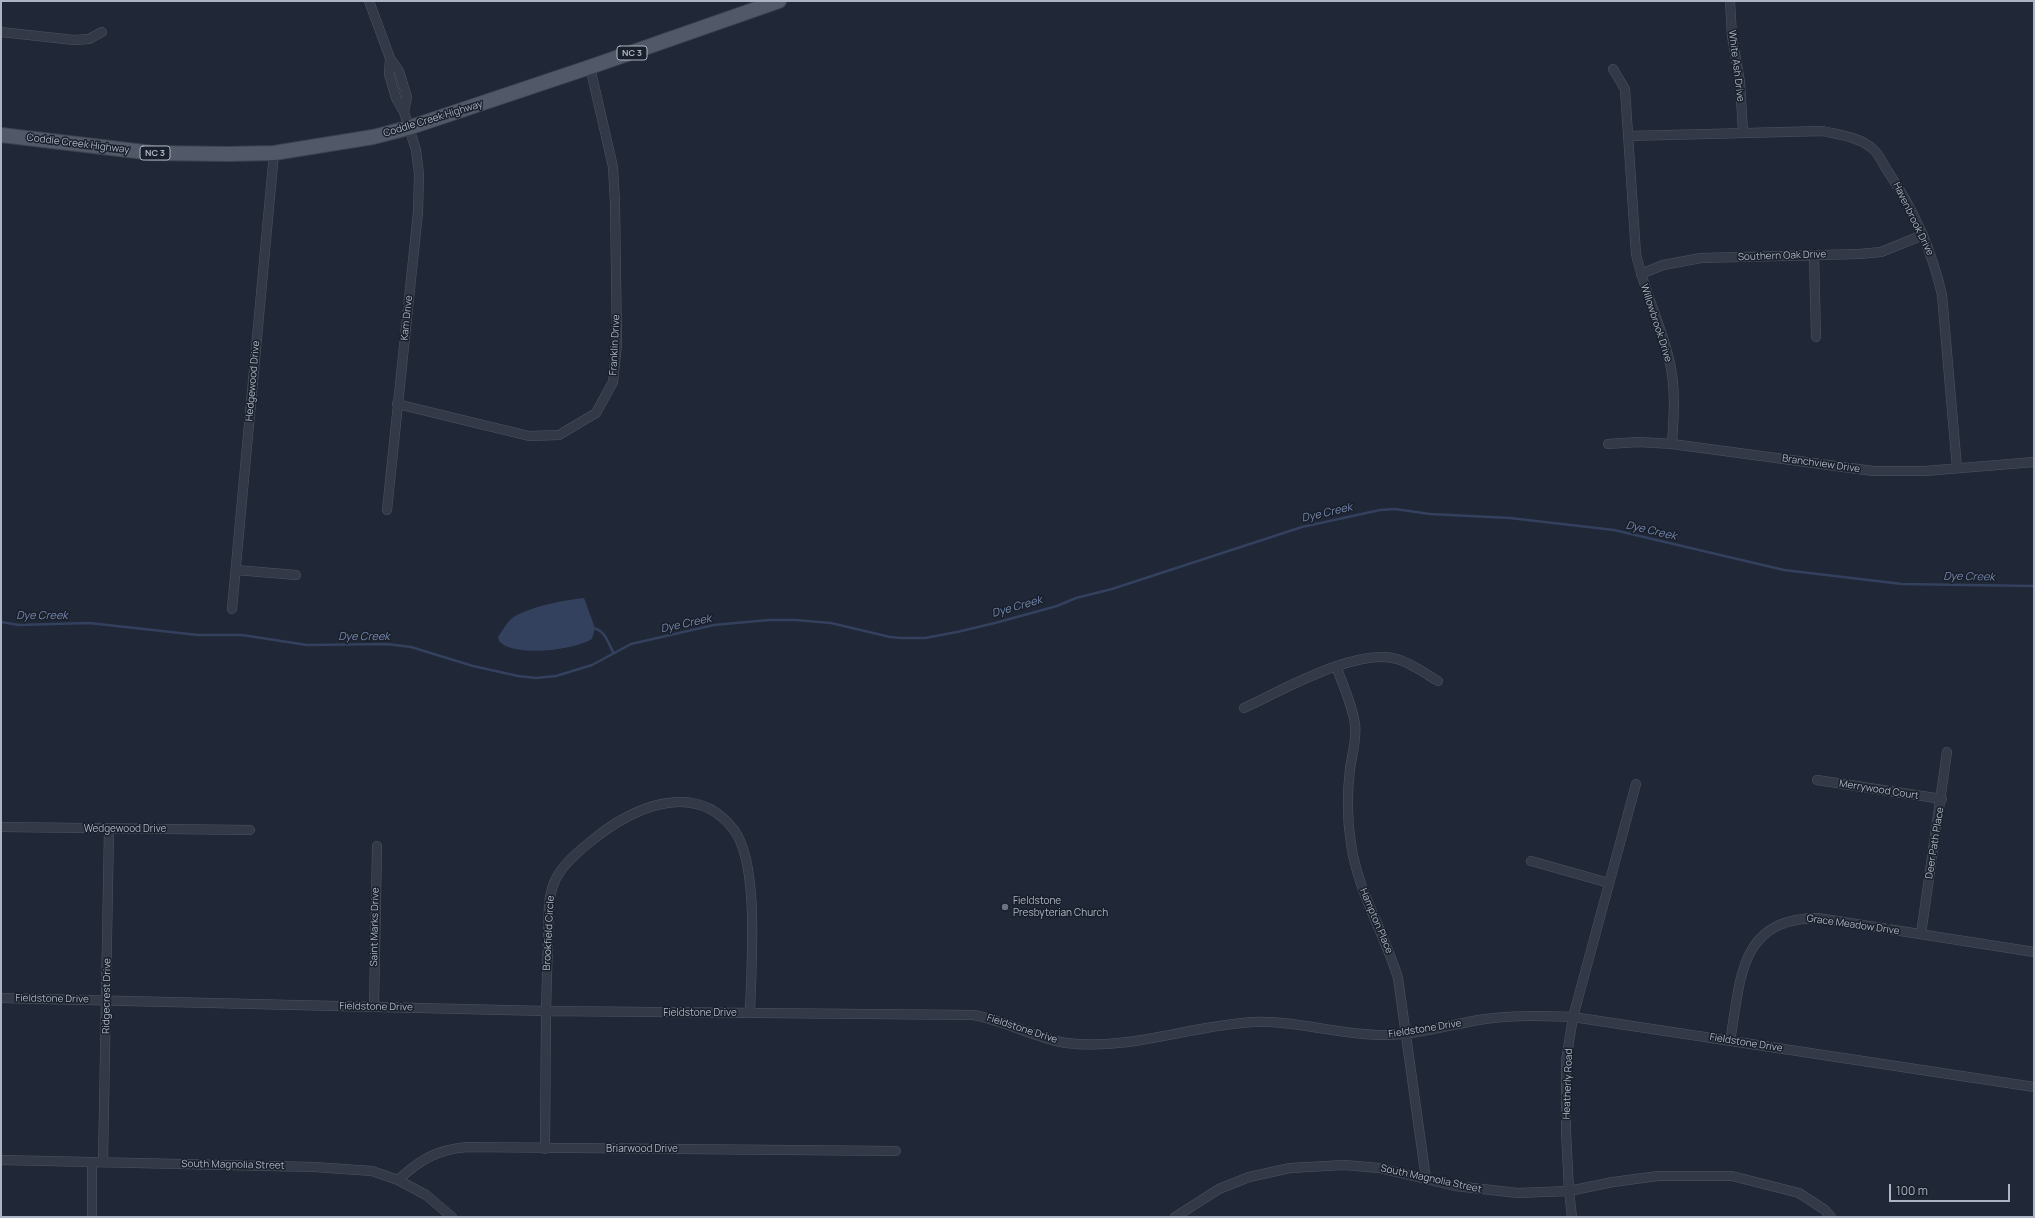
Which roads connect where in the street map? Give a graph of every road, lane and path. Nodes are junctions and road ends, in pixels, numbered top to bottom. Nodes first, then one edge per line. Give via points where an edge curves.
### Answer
1 (370, 1) edge
2 (779, 1) edge
3 (1730, 1) edge
4 (1, 32) edge
5 (102, 32) dead end
6 (590, 67) junction
7 (1613, 68) dead end
8 (408, 128) junction
9 (1743, 132) junction
10 (1, 135) edge
11 (1629, 136) junction
12 (274, 153) junction
13 (1923, 235) junction
14 (1814, 255) junction
15 (1641, 274) junction
16 (1816, 337) dead end
17 (397, 404) junction
18 (1608, 444) dead end
19 (1672, 444) junction
20 (2034, 462) edge
21 (1957, 468) junction
22 (387, 510) dead end
23 (236, 570) junction
24 (296, 575) dead end
25 (232, 609) dead end
26 (1336, 666) junction
27 (1438, 681) dead end
28 (1244, 708) dead end
29 (1947, 752) dead end
30 (1817, 780) dead end
31 (1636, 784) dead end
32 (1942, 799) junction
33 (1, 828) edge
34 (109, 829) junction
35 (250, 830) dead end
36 (377, 846) dead end
37 (1531, 861) dead end
38 (1609, 883) junction
39 (1921, 934) junction
40 (2034, 952) edge
41 (1, 998) edge
42 (107, 1001) junction
43 (374, 1007) junction
44 (546, 1011) junction
45 (750, 1013) junction
46 (1573, 1016) junction
47 (1405, 1033) junction
48 (1730, 1041) junction
49 (2034, 1087) edge
50 (545, 1149) junction
51 (896, 1151) dead end
52 (1, 1160) edge
53 (92, 1162) junction
54 (104, 1162) junction
55 (1426, 1179) junction
56 (398, 1180) junction
57 (1569, 1191) junction
58 (92, 1217) edge
59 (452, 1217) edge
60 (1176, 1217) edge
61 (1572, 1217) edge
62 (1831, 1217) edge

1 - 8 street, Kam Drive via 390,58 389,74 396,98 404,112
2 - 6 main road, Coddle Creek Highway / NC 3
3 - 9 street, White Ash Drive
4 - 5 street via 74,40 89,39
6 - 8 main road, Coddle Creek Highway / NC 3
6 - 17 street, Franklin Drive via 613,167 615,203 617,344 612,382 596,413 559,435 529,436
7 - 11 street, Willowbrook Drive via 1625,89
8 - 12 main road, Coddle Creek Highway / NC 3 via 373,137
8 - 17 street, Kam Drive via 416,150 420,174
9 - 11 street, Havenbrook Drive
9 - 13 street, Havenbrook Drive via 1823,131 1854,137 1874,149 1901,192
10 - 12 main road, Coddle Creek Highway / NC 3 via 153,153
11 - 15 street, Willowbrook Drive via 1636,254
12 - 23 street, Hedgewood Drive
13 - 14 street, Southern Oak Drive via 1881,252
13 - 21 street, Havenbrook Drive via 1937,272 1942,295
14 - 15 street, Southern Oak Drive via 1701,258 1663,265
14 - 16 street
15 - 19 street, Willowbrook Drive via 1669,360 1674,413
17 - 22 street, Kam Drive
18 - 19 street, Branchview Drive
19 - 21 street, Branchview Drive via 1873,471
20 - 21 street, Branchview Drive
23 - 24 street
23 - 25 street, Hedgewood Drive
26 - 27 street via 1356,659 1398,659
26 - 28 street
26 - 47 street, Hampton Place via 1351,706 1355,725 1348,793 1351,846 1360,883 1391,955 1398,978
29 - 32 street, Deer Path Place
30 - 32 street, Merrywood Court
31 - 38 street, Heatherly Road
32 - 39 street, Deer Path Place
33 - 34 street, Wedgewood Drive
34 - 35 street, Wedgewood Drive
34 - 42 street, Ridgecrest Drive
36 - 43 street, Saint Marks Drive
37 - 38 street
38 - 46 street, Heatherly Road
39 - 40 street, Grace Meadow Drive
39 - 48 street, Grace Meadow Drive via 1818,918 1797,918 1778,924 1762,936 1750,952 1743,971
41 - 42 street, Fieldstone Drive
42 - 43 street, Fieldstone Drive
42 - 54 street, Ridgecrest Drive
43 - 44 street, Fieldstone Drive
44 - 45 street, Fieldstone Drive
44 - 45 street, Brookfield Circle via 550,903 552,888 559,873 604,831 626,816 651,806 677,802 702,805 720,816 735,831 744,850 752,892
44 - 50 street, Brookfield Circle
45 - 47 street, Fieldstone Drive via 973,1015 988,1017 1049,1039 1098,1044 1126,1044 1255,1022 1356,1034
46 - 47 street, Fieldstone Drive via 1502,1017
46 - 48 street, Fieldstone Drive
46 - 57 street, Heatherly Road via 1566,1061
47 - 55 street, Hampton Place
48 - 49 street, Fieldstone Drive
50 - 51 street, Briarwood Drive
50 - 56 street, Briarwood Drive via 447,1149 428,1156
52 - 53 street, South Magnolia Street
53 - 54 street, South Magnolia Street
53 - 58 street
54 - 56 street, South Magnolia Street via 341,1169 372,1171
55 - 57 street, South Magnolia Street via 1486,1191
55 - 60 street, South Magnolia Street via 1379,1168 1344,1165 1290,1168 1249,1177 1218,1189
56 - 59 street, South Magnolia Street via 426,1195
57 - 61 street, Heatherly Road
57 - 62 street, South Magnolia Street via 1658,1176 1732,1176 1799,1193 1826,1210

